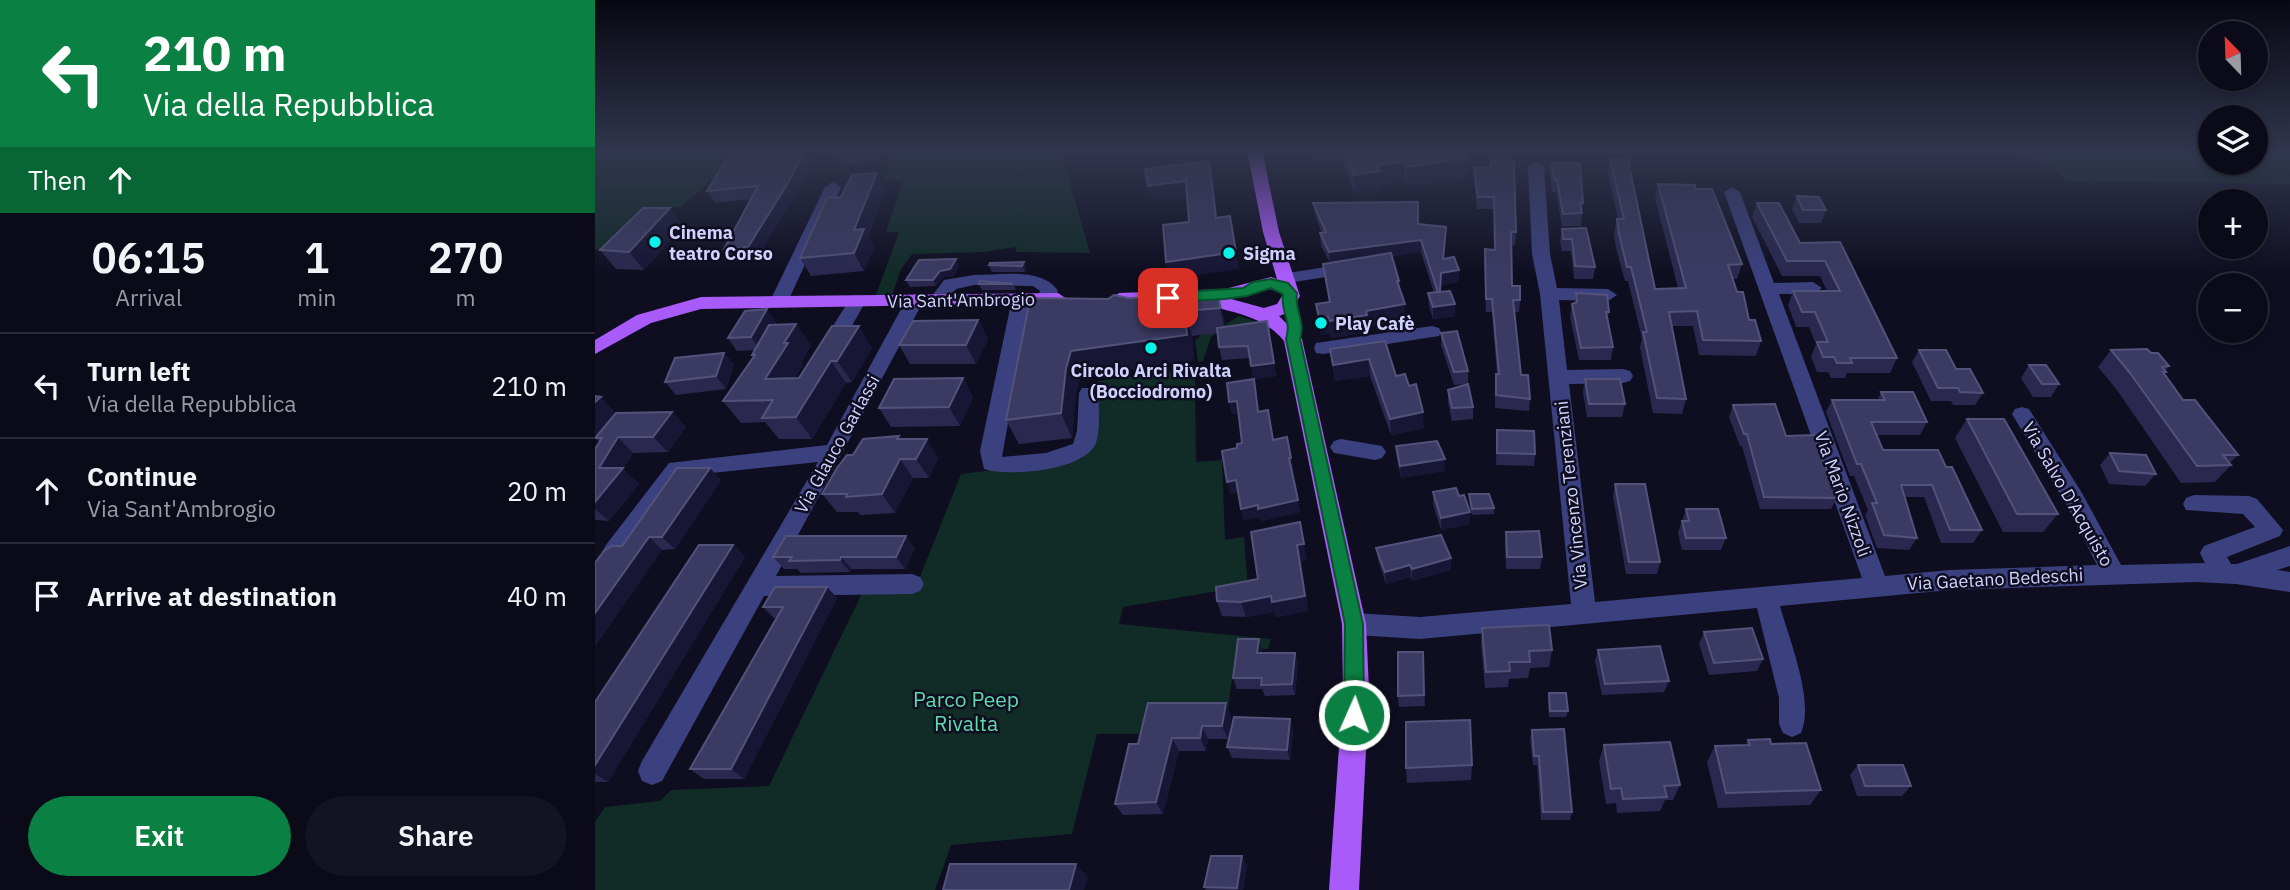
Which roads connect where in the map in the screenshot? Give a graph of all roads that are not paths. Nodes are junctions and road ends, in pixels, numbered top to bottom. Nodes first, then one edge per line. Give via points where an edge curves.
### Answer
1 (831, 192) edge
2 (1263, 192) edge
3 (1540, 192) edge
4 (1742, 201) dead end
5 (1278, 255) junction
6 (1363, 266) edge
7 (1813, 288) edge
8 (1768, 289) junction
9 (1288, 291) junction
10 (1252, 294) junction
11 (1549, 294) junction
12 (1608, 295) edge
13 (1021, 299) junction
14 (1046, 299) junction
15 (1082, 299) edge
16 (926, 300) junction
17 (779, 301) junction
18 (857, 301) junction
19 (1115, 304) edge
20 (1264, 314) junction
21 (1432, 332) dead end
22 (1293, 339) junction
23 (595, 348) edge
24 (1323, 348) dead end
25 (819, 366) edge
26 (1623, 376) dead end
27 (1558, 377) junction
28 (1089, 393) dead end
29 (1809, 401) junction
30 (1832, 401) edge
31 (2022, 414) dead end
32 (838, 446) junction
33 (1341, 447) dead end
34 (1375, 452) dead end
35 (678, 458) dead end
36 (2194, 504) dead end
37 (614, 552) edge
38 (2290, 556) edge
39 (2113, 573) junction
40 (2230, 574) junction
41 (2290, 582) edge
42 (912, 584) dead end
43 (757, 586) junction
44 (1877, 586) junction
45 (1766, 597) junction
46 (1584, 613) junction
47 (1354, 624) junction
48 (1792, 724) dead end
49 (652, 771) dead end
50 (1344, 890) edge

1 - 17 street
2 - 5 main road
3 - 11 street, Via Vincenzo Terenziani
4 - 8 street, Via Mario Nizzoli
5 - 9 main road
5 - 10 main road via 1273,271
6 - 9 street
7 - 8 street
8 - 29 street, Via Mario Nizzoli
9 - 10 main road via 1277,284
9 - 20 main road via 1278,311
9 - 22 main road via 1297,326
10 - 19 main road
10 - 20 main road via 1253,312
11 - 12 street
11 - 27 street, Via Vincenzo Terenziani
13 - 14 main road, Via Sant'Ambrogio
13 - 16 main road, Via Sant'Ambrogio
13 - 28 street via 992,463 1053,459 1079,452 1085,445
14 - 15 main road, Via Sant'Ambrogio
14 - 16 street via 1049,291 1035,281 974,280 950,284
16 - 18 main road, Via Sant'Ambrogio
16 - 32 street, Via Glauco Garlassi
17 - 18 main road, Via Sant'Ambrogio
17 - 23 main road, Via Sant'Ambrogio via 712,302 675,309 638,322
18 - 25 street
20 - 22 main road via 1281,323
21 - 24 street
22 - 47 main road
26 - 27 street, Via Vincenzo Terenziani
27 - 46 street, Via Vincenzo Terenziani
29 - 30 street
29 - 44 street, Via Mario Nizzoli
31 - 39 street, Via Salvo D'Acquisto
32 - 35 street
32 - 37 street via 677,468
32 - 43 street, Via Glauco Garlassi
33 - 34 street
36 - 40 street via 2249,505 2272,530 2212,553
38 - 40 street, Via Gaetano Bedeschi
39 - 40 street, Via Gaetano Bedeschi
39 - 44 street, Via Gaetano Bedeschi
40 - 41 street, Via Gaetano Bedeschi
42 - 43 street
43 - 49 street, Via Glauco Garlassi
44 - 45 street, Via Gaetano Bedeschi
45 - 46 street, Via Gaetano Bedeschi
45 - 48 street via 1792,698
46 - 47 street, Via Gaetano Bedeschi via 1420,628
47 - 50 main road via 1356,690

